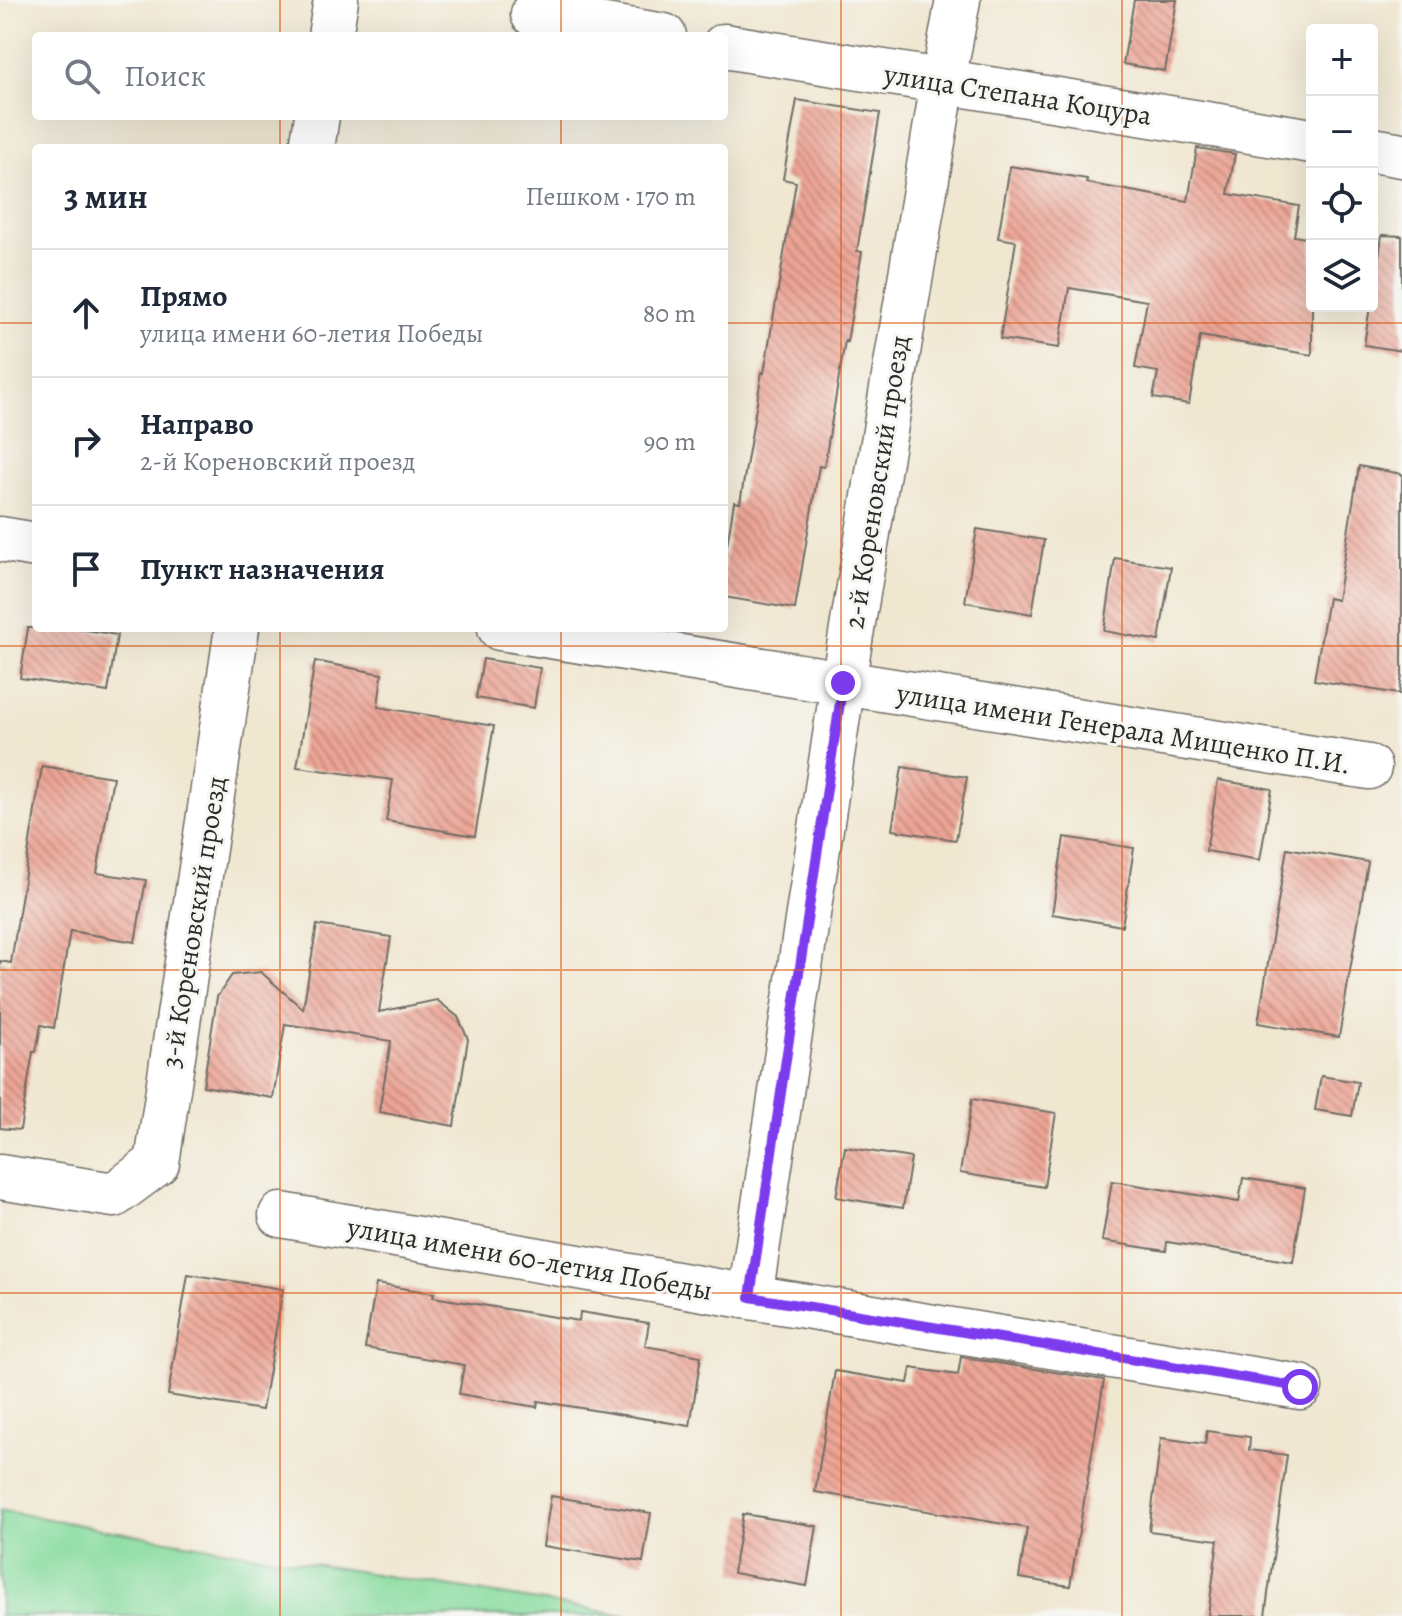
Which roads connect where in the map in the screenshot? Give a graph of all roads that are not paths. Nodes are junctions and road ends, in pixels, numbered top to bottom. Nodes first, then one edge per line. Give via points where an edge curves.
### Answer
1 (336, 0) edge
2 (958, 0) edge
3 (533, 14) dead end
4 (331, 32) edge
5 (640, 32) edge
6 (728, 47) edge
7 (943, 82) junction
8 (316, 120) edge
9 (1306, 140) edge
10 (313, 144) edge
11 (1378, 151) edge
12 (1402, 155) edge
13 (0, 539) edge
14 (32, 544) edge
15 (236, 632) edge
16 (525, 632) edge
17 (843, 683) junction
18 (1369, 767) dead end
19 (0, 1177) edge
20 (281, 1215) dead end
21 (750, 1297) junction
22 (1300, 1387) dead end

1 - 4 street
2 - 7 street, 2-й Кореновский проезд
3 - 5 street
6 - 7 street, улица Степана Коцура
7 - 9 street, улица Степана Коцура
7 - 17 street, 2-й Кореновский проезд
8 - 10 street
11 - 12 street
13 - 14 street
15 - 19 street, 3-й Кореновский проезд via 157,1163 114,1195
16 - 17 street, улица имени Генерала Мищенко П.И.
17 - 18 street, улица имени Генерала Мищенко П.И.
17 - 21 street, 2-й Кореновский проезд
20 - 21 street, улица имени 60-летия Победы
21 - 22 street, улица имени 60-летия Победы

